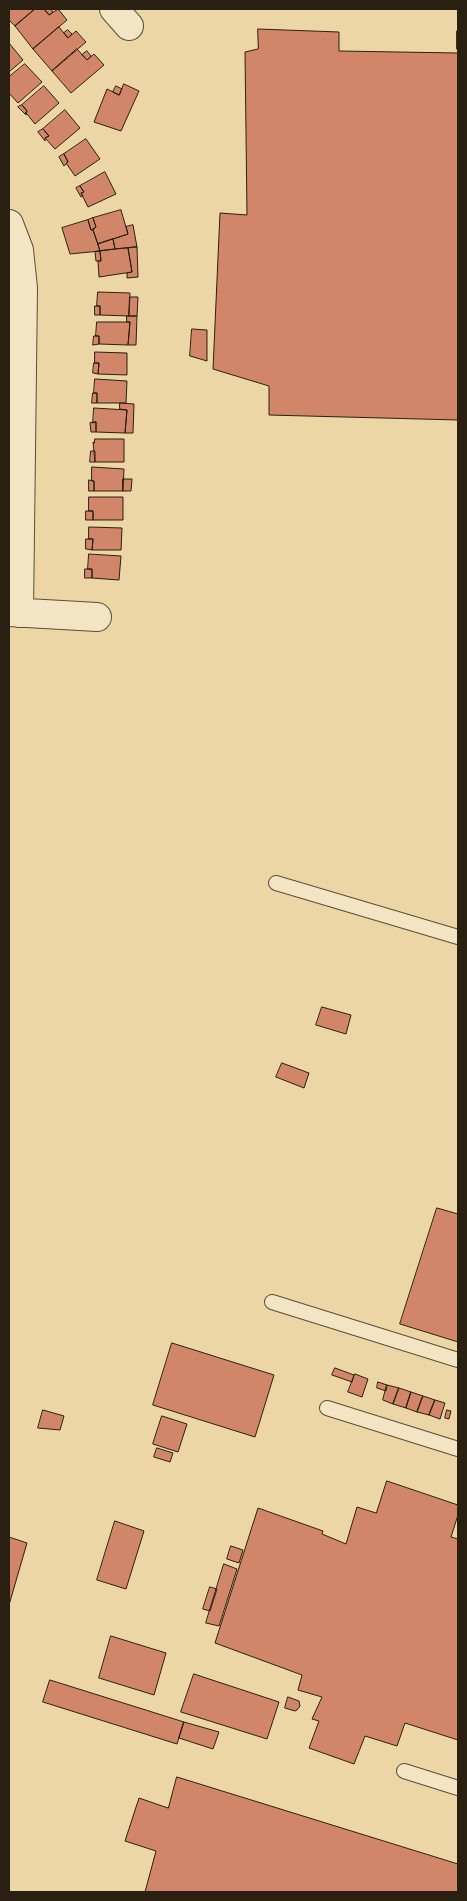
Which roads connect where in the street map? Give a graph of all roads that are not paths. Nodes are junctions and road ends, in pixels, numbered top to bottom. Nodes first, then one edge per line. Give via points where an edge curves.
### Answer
1 (9, 224) edge
2 (14, 612) edge
3 (97, 617) dead end
4 (276, 884) dead end
5 (458, 937) edge
6 (272, 1302) dead end
7 (458, 1360) edge
8 (327, 1408) dead end
9 (458, 1449) edge
10 (404, 1771) dead end
11 (458, 1788) edge

1 - 2 street via 19,250 23,288
2 - 3 street
4 - 5 lane
6 - 7 lane
8 - 9 lane
10 - 11 lane

